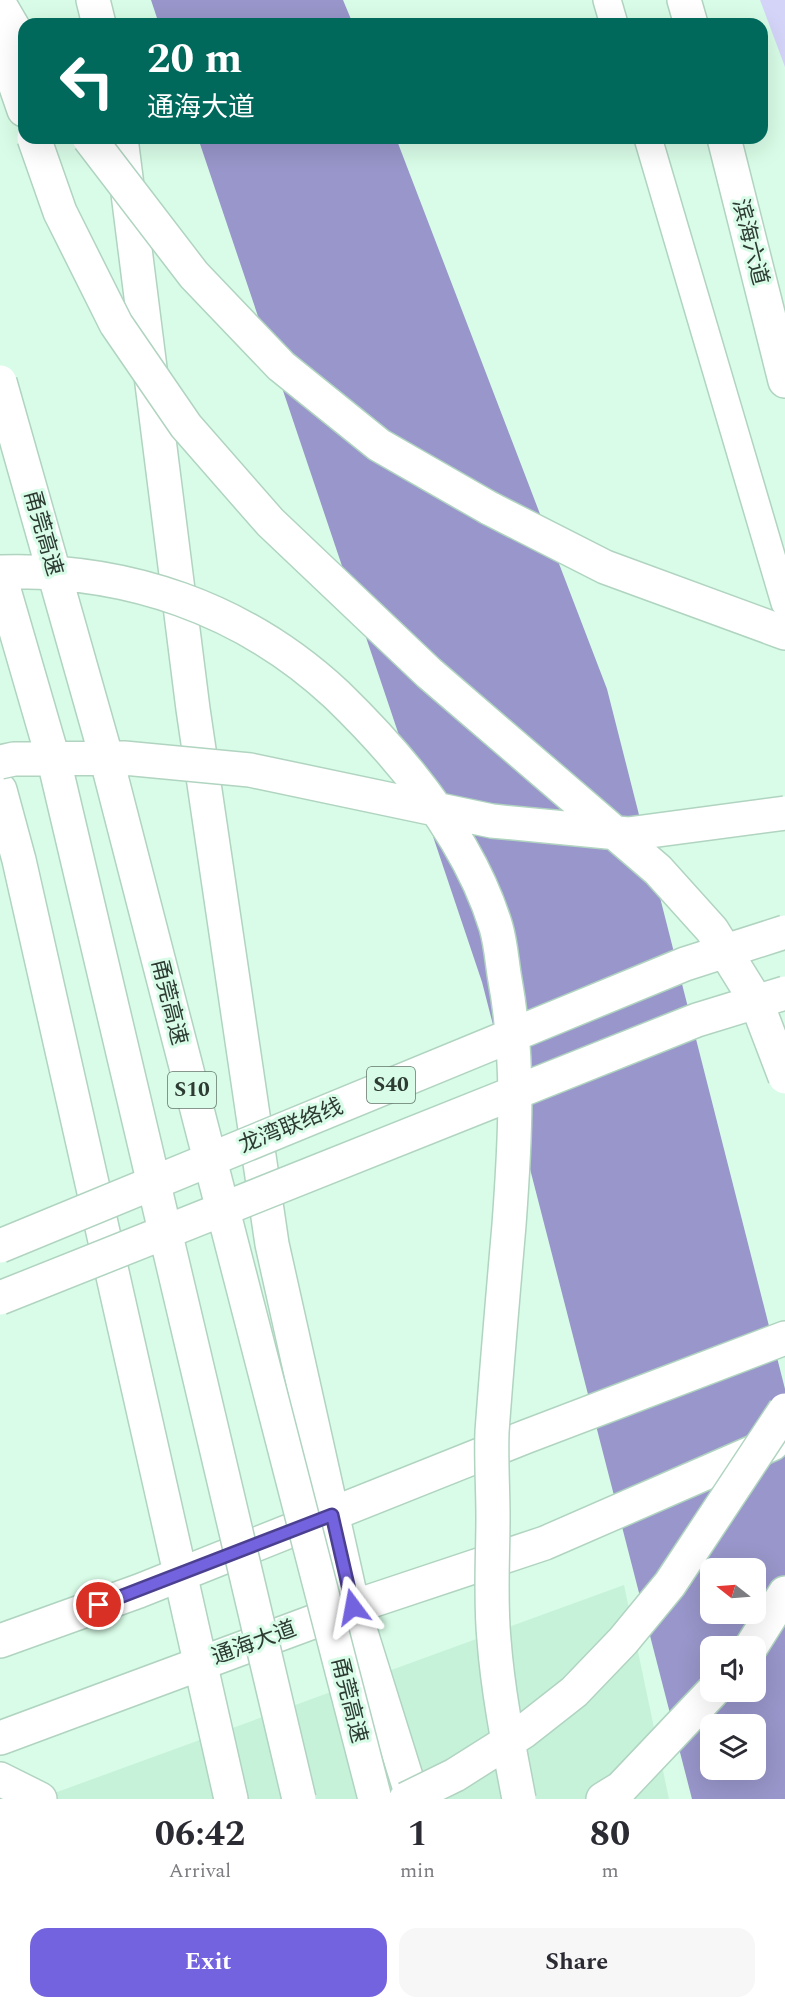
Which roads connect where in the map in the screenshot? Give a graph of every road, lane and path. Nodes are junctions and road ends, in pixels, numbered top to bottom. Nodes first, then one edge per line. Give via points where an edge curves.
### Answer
1 (93, 0) edge
2 (607, 0) edge
3 (684, 0) edge
4 (0, 5) edge
5 (98, 18) edge
6 (612, 18) edge
7 (689, 18) edge
8 (18, 36) edge
9 (0, 41) edge
10 (18, 93) edge
11 (36, 144) edge
12 (94, 144) edge
13 (650, 144) edge
14 (726, 144) edge
15 (122, 145) edge
16 (785, 381) edge
17 (0, 382) edge
18 (0, 574) edge
19 (785, 603) edge
20 (785, 633) edge
21 (0, 762) edge
22 (0, 790) edge
23 (785, 813) edge
24 (785, 932) edge
25 (785, 993) edge
26 (785, 1077) edge
27 (0, 1246) edge
28 (0, 1298) edge
29 (785, 1338) edge
30 (785, 1410) edge
31 (785, 1438) edge
32 (332, 1515) junction
33 (181, 1574) junction
34 (785, 1593) edge
35 (353, 1607) junction
36 (758, 1636) edge
37 (0, 1641) edge
38 (201, 1664) junction
39 (703, 1702) edge
40 (0, 1738) edge
41 (0, 1779) edge
42 (40, 1799) edge
43 (231, 1799) edge
44 (299, 1799) edge
45 (375, 1799) edge
46 (405, 1799) edge
47 (413, 1799) edge
48 (519, 1799) edge
49 (603, 1799) edge

1 - 5 main road
2 - 6 street
3 - 7 main road
4 - 8 main road
9 - 10 main road
11 - 26 main road, bridge via 60,212 116,324 186,426 270,522 421,665 658,870 712,930 756,1002
12 - 20 main road, bridge via 194,275 281,366 379,445 489,508 605,567
13 - 19 street
14 - 16 main road, 滨海六道
15 - 32 main road via 193,709 272,1244
17 - 45 main road, 甬莞高速 / S10, bridge via 104,749
18 - 44 main road, S10, bridge via 56,769
18 - 48 main road, bridge via 29,571 110,579 177,597 244,627 313,673 374,730 429,798 473,868 496,928 509,1001 514,1060 516,1135 492,1449 494,1639
21 - 23 main road, bridge via 124,758 250,770 492,821 628,834
22 - 33 main road
24 - 27 main road, 龙湾联络线 / S40, bridge via 685,964
25 - 28 main road, S40, bridge via 697,1020
29 - 32 main road
30 - 46 main road, bridge via 670,1584 574,1692 523,1732 455,1775
31 - 35 main road, 通海大道, bridge via 545,1543
32 - 33 main road
32 - 35 main road
33 - 37 main road
33 - 38 main road
34 - 36 main road
35 - 38 main road, 通海大道
35 - 47 main road
38 - 40 main road, 通海大道
38 - 43 main road
39 - 49 main road via 621,1788
41 - 42 main road

